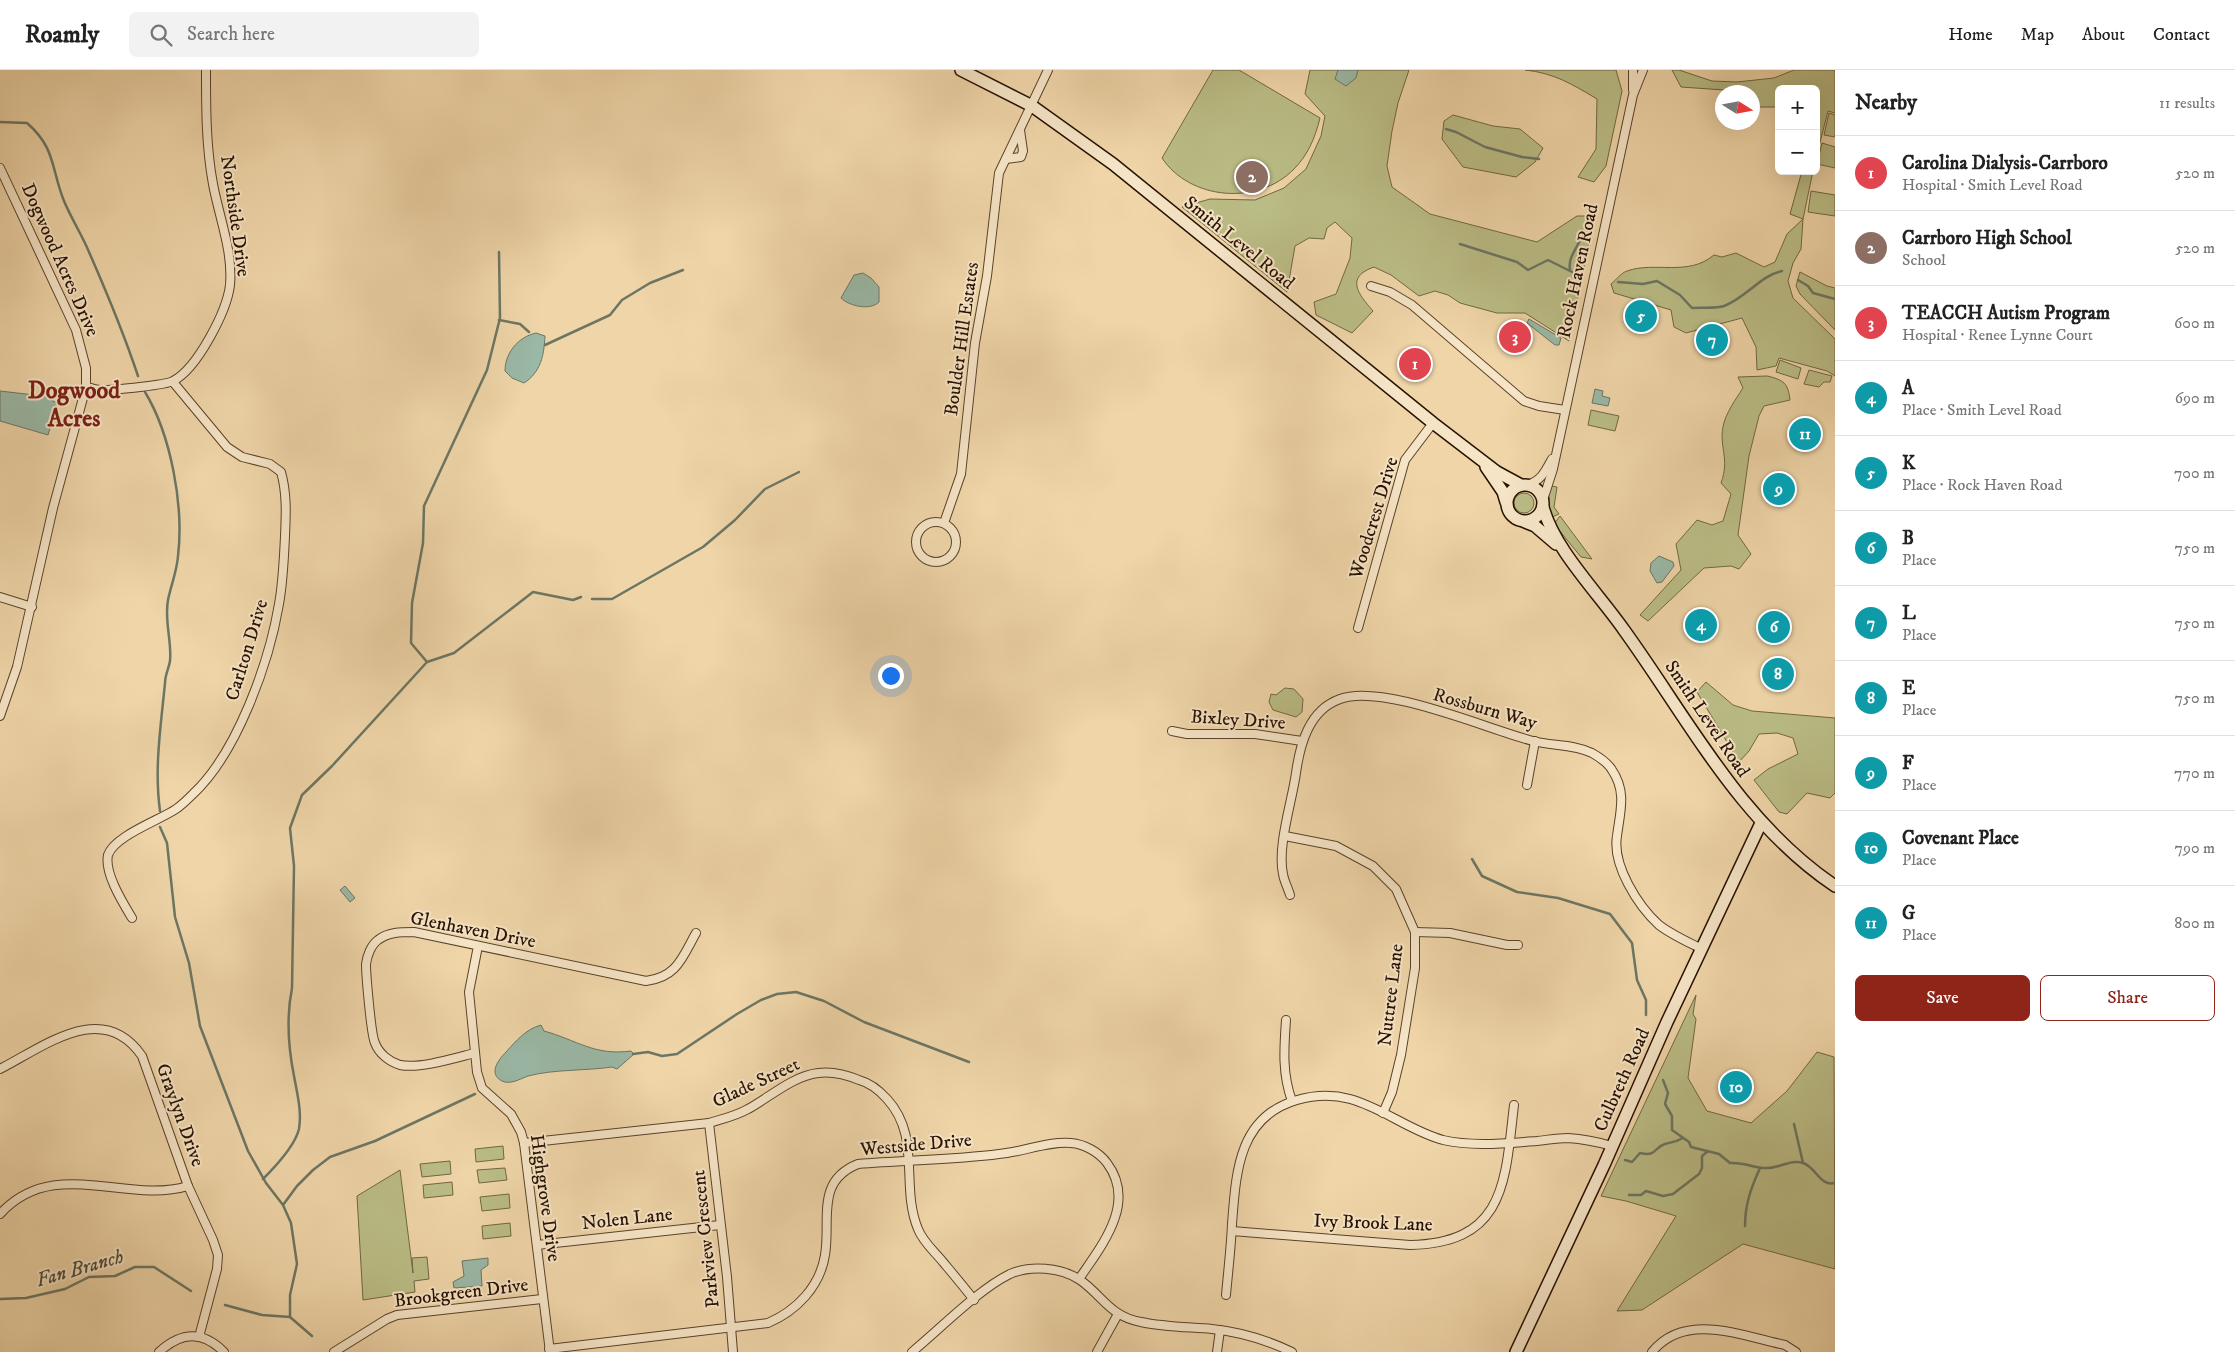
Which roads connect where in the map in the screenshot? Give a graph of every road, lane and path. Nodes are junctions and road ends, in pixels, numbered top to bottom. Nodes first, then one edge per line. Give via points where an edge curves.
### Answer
1 (206, 70) edge
2 (961, 70) edge
3 (1048, 70) edge
4 (1633, 70) edge
5 (1643, 70) edge
6 (1633, 95) junction
7 (1032, 106) junction
8 (1020, 130) junction
9 (1006, 159) junction
10 (0, 168) edge
11 (1371, 286) dead end
12 (173, 382) junction
13 (86, 387) junction
14 (1565, 410) junction
15 (1433, 423) junction
16 (1556, 453) junction
17 (1483, 460) junction
18 (1524, 485) junction
19 (1506, 502) junction
20 (1543, 504) junction
21 (1526, 522) junction
22 (944, 523) junction
23 (1568, 555) junction
24 (0, 597) edge
25 (32, 607) junction
26 (1358, 628) dead end
27 (0, 716) edge
28 (1172, 731) dead end
29 (1302, 741) junction
30 (1535, 741) junction
31 (1527, 785) dead end
32 (1761, 823) junction
33 (1285, 836) junction
34 (1835, 886) edge
35 (1290, 895) dead end
36 (132, 918) dead end
37 (1415, 932) junction
38 (696, 933) dead end
39 (478, 946) junction
40 (1518, 946) dead end
41 (1702, 949) junction
42 (1286, 1020) dead end
43 (475, 1054) junction
44 (0, 1069) edge
45 (1292, 1102) junction
46 (1514, 1104) dead end
47 (1383, 1113) junction
48 (709, 1122) junction
49 (524, 1143) junction
50 (1509, 1143) junction
51 (1612, 1146) junction
52 (909, 1161) junction
53 (188, 1186) junction
54 (0, 1214) edge
55 (720, 1225) junction
56 (1232, 1231) junction
57 (537, 1245) junction
58 (1079, 1279) junction
59 (1226, 1296) dead end
60 (542, 1298) junction
61 (974, 1300) junction
62 (1118, 1314) junction
63 (732, 1328) junction
64 (1220, 1330) junction
65 (199, 1336) junction
66 (550, 1350) edge
67 (159, 1352) edge
68 (224, 1352) edge
69 (334, 1352) edge
70 (733, 1352) edge
71 (912, 1352) edge
72 (1097, 1352) edge
73 (1217, 1352) edge
74 (1292, 1352) edge
75 (1516, 1352) edge
76 (1652, 1352) edge
77 (1796, 1352) edge

1 - 12 street, Northside Drive via 212,175 227,246 230,285 222,314 208,341 190,366
2 - 7 main road, Smith Level Road
3 - 7 street, Boulder Hill Estates
4 - 6 street, Rock Haven Road
5 - 6 street, Rock Haven Road
6 - 14 street, Rock Haven Road
7 - 8 street, Boulder Hill Estates
7 - 15 main road, Smith Level Road via 1113,164
8 - 9 street, Boulder Hill Estates
8 - 9 street via 1021,157
9 - 22 street, Boulder Hill Estates via 999,173 987,276 975,343 961,474
10 - 13 street, Dogwood Acres Drive via 76,330 86,368
11 - 14 street via 1390,292 1412,305 1524,401
12 - 13 street via 103,390
12 - 36 street, Carlton Drive via 227,447 242,457 270,464 281,472 286,501 283,564 279,603 266,658 245,712 220,761 205,782 177,808 123,838 108,855 113,883
13 - 25 street, Dogwood Acres Drive via 53,508
14 - 16 street, Rock Haven Road
15 - 17 main road, Smith Level Road
15 - 26 street, Woodcrest Drive via 1403,466
16 - 18 street, Rock Haven Road via 1542,478
16 - 20 street, Rock Haven Road
17 - 18 main road, Smith Level Road via 1505,478
17 - 19 main road, Smith Level Road
18 - 19 main road via 1511,491
18 - 20 main road via 1537,490
19 - 21 main road via 1509,514
20 - 21 main road via 1537,518
20 - 23 main road, Smith Level Road via 1549,524
21 - 23 main road, Smith Level Road
22 - 22 street via 926,524 918,533 916,546 927,560 946,560 955,550 956,537 950,526
23 - 32 main road, Smith Level Road via 1664,686 1712,761
24 - 25 street
25 - 27 street, Dogwood Acres Drive via 17,667
28 - 29 street, Bixley Drive via 1255,734
29 - 30 street, Rossburn Way via 1325,707 1338,699 1372,695 1449,714
29 - 33 street, Rossburn Way
30 - 31 street
30 - 41 street, Rossburn Way via 1592,753 1612,770 1623,800 1616,837 1624,877 1660,925
32 - 34 main road, Smith Level Road
32 - 41 main road, Culbreth Road
33 - 35 street, Rossburn Way via 1283,874
33 - 37 street, Nuttree Lane via 1336,846 1373,866 1396,889
37 - 40 street via 1450,933
37 - 47 street, Nuttree Lane via 1415,968 1401,1055
38 - 39 street, Glenhaven Drive via 675,969 660,979 646,981
39 - 43 street, Highgrove Drive via 469,992
39 - 43 street, Glenhaven Drive via 414,932 399,932 376,941 366,964 375,1043 386,1058 408,1066
41 - 51 main road, Culbreth Road
42 - 45 street via 1284,1068
43 - 49 street, Highgrove Drive via 482,1088 511,1114
44 - 53 street, Graylyn Drive via 78,1031 105,1029 121,1035 142,1056
45 - 47 street via 1308,1097 1337,1097 1362,1103
45 - 56 street via 1264,1119 1245,1145 1236,1174
46 - 50 street, Ivy Brook Lane
47 - 50 street via 1442,1140
48 - 49 street, Glade Street
48 - 52 street, Glade Street via 747,1110 802,1078 835,1073 867,1082 897,1110 904,1126
48 - 55 street, Parkview Crescent
49 - 57 street, Highgrove Drive
50 - 51 street via 1566,1138
50 - 56 street, Ivy Brook Lane via 1502,1188 1491,1210 1471,1229 1444,1242 1410,1245
51 - 75 main road, Culbreth Road
52 - 58 street, Westside Drive via 999,1154 1072,1143 1103,1158 1116,1177 1120,1194 1118,1205 1111,1229
52 - 61 street, Glade Street via 912,1207 918,1228 927,1244
52 - 63 street, Westside Drive via 858,1164 845,1169 836,1180 826,1206 825,1254 811,1289 781,1318
53 - 54 street via 166,1190 80,1183 49,1185 18,1198
53 - 65 street, Graylyn Drive via 213,1240 218,1262
55 - 57 street, Nolen Lane
55 - 63 street, Parkview Crescent
56 - 59 street
57 - 60 street, Highgrove Drive
58 - 61 street via 1056,1270 1024,1269 995,1283
58 - 62 street
60 - 66 street, Highgrove Drive
60 - 69 street, Brookgreen Drive via 397,1315
61 - 71 street
62 - 64 street via 1139,1322
62 - 72 street
63 - 66 street, Westside Drive
63 - 70 street, Parkview Crescent
64 - 73 street
64 - 74 street via 1262,1340
65 - 67 street via 177,1339
65 - 68 street
76 - 77 street via 1676,1333 1703,1328 1784,1345

